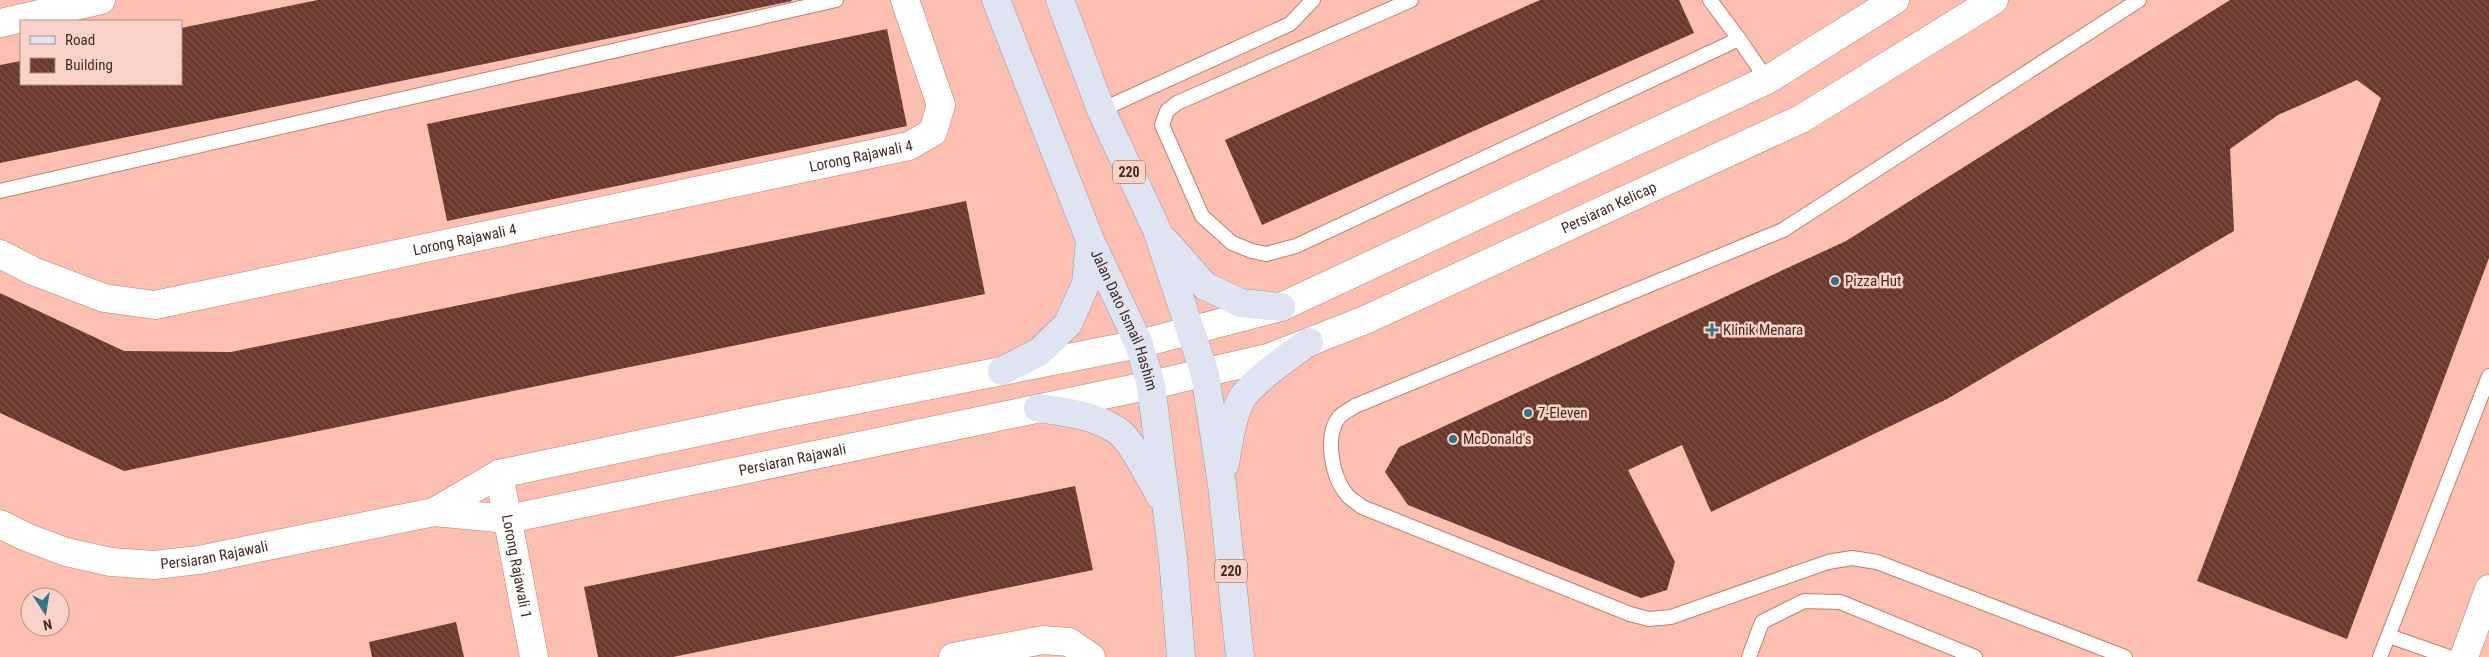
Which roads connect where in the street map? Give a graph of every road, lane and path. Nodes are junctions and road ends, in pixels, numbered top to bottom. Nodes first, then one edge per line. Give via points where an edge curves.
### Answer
1 (101, 0) edge
2 (836, 0) edge
3 (906, 0) edge
4 (996, 0) edge
5 (1060, 0) edge
6 (1313, 0) edge
7 (1411, 0) edge
8 (1710, 0) edge
9 (1895, 0) edge
10 (1994, 0) edge
11 (2140, 0) edge
12 (0, 23) edge
13 (1739, 39) junction
14 (1767, 80) junction
15 (1101, 110) junction
16 (0, 192) edge
17 (1156, 230) junction
18 (1090, 240) junction
19 (0, 254) edge
20 (1281, 307) junction
21 (1189, 332) junction
22 (1309, 342) junction
23 (1139, 344) junction
24 (1002, 371) junction
25 (1204, 374) junction
26 (2489, 376) edge
27 (1150, 385) junction
28 (1038, 408) junction
29 (499, 474) junction
30 (1222, 485) junction
31 (1167, 508) junction
32 (434, 512) junction
33 (508, 518) junction
34 (0, 524) edge
35 (2489, 589) edge
36 (2389, 636) junction
37 (534, 657) edge
38 (953, 657) edge
39 (1091, 657) edge
40 (1181, 657) edge
41 (1240, 657) edge
42 (1749, 657) edge
43 (1975, 657) edge
44 (2125, 657) edge
45 (2380, 657) edge
46 (2450, 657) edge
47 (2464, 657) edge

1 - 12 street
2 - 16 lane
3 - 19 street, Lorong Rajawali 4 via 942,105 934,132 910,146 155,305 104,298 33,271
4 - 18 main road, Jalan Dato Ismail Hashim
5 - 15 main road, 220
6 - 15 lane via 1290,24
7 - 13 lane via 1176,103 1167,111 1162,125 1202,216 1232,243 1266,254 1296,246
8 - 13 lane
9 - 14 street
10 - 22 street, Persiaran Kelicap via 1801,118 1365,320
11 - 44 lane via 1783,230 1355,406 1339,417 1332,435 1337,478 1347,495 1362,506 1630,614 1649,619 1671,617 1828,562 1852,558 1877,562
13 - 14 lane
14 - 20 street
15 - 17 main road, 220
17 - 20 main road via 1205,286 1241,303
17 - 21 main road, 220
18 - 23 main road, Jalan Dato Ismail Hashim
18 - 24 main road via 1086,282 1068,324 1039,352
20 - 21 street
21 - 23 street, Persiaran Rajawali
21 - 25 main road, 220
22 - 25 street, Persiaran Kelicap via 1268,358
22 - 30 main road via 1273,368 1241,399 1228,441
23 - 24 street, Persiaran Rajawali
23 - 27 main road, Jalan Dato Ismail Hashim
24 - 29 street, Persiaran Rajawali
25 - 27 street, Persiaran Kelicap
25 - 30 main road, 220
26 - 36 lane
27 - 28 street, Persiaran Rajawali
27 - 31 main road, Jalan Dato Ismail Hashim
28 - 31 main road via 1081,415 1119,432 1145,468
28 - 33 street, Persiaran Rajawali
29 - 32 street, Persiaran Rajawali
29 - 33 street, Lorong Rajawali 1
30 - 41 main road, 220
31 - 40 main road, Jalan Dato Ismail Hashim
32 - 33 street, Persiaran Rajawali
32 - 34 street, Persiaran Rajawali via 199,560 154,565 111,562 66,552
33 - 37 street, Lorong Rajawali 1
35 - 47 street
36 - 45 lane
36 - 46 lane
38 - 39 street via 1043,640 1069,642
42 - 43 lane via 1762,622 1804,601 1840,602

